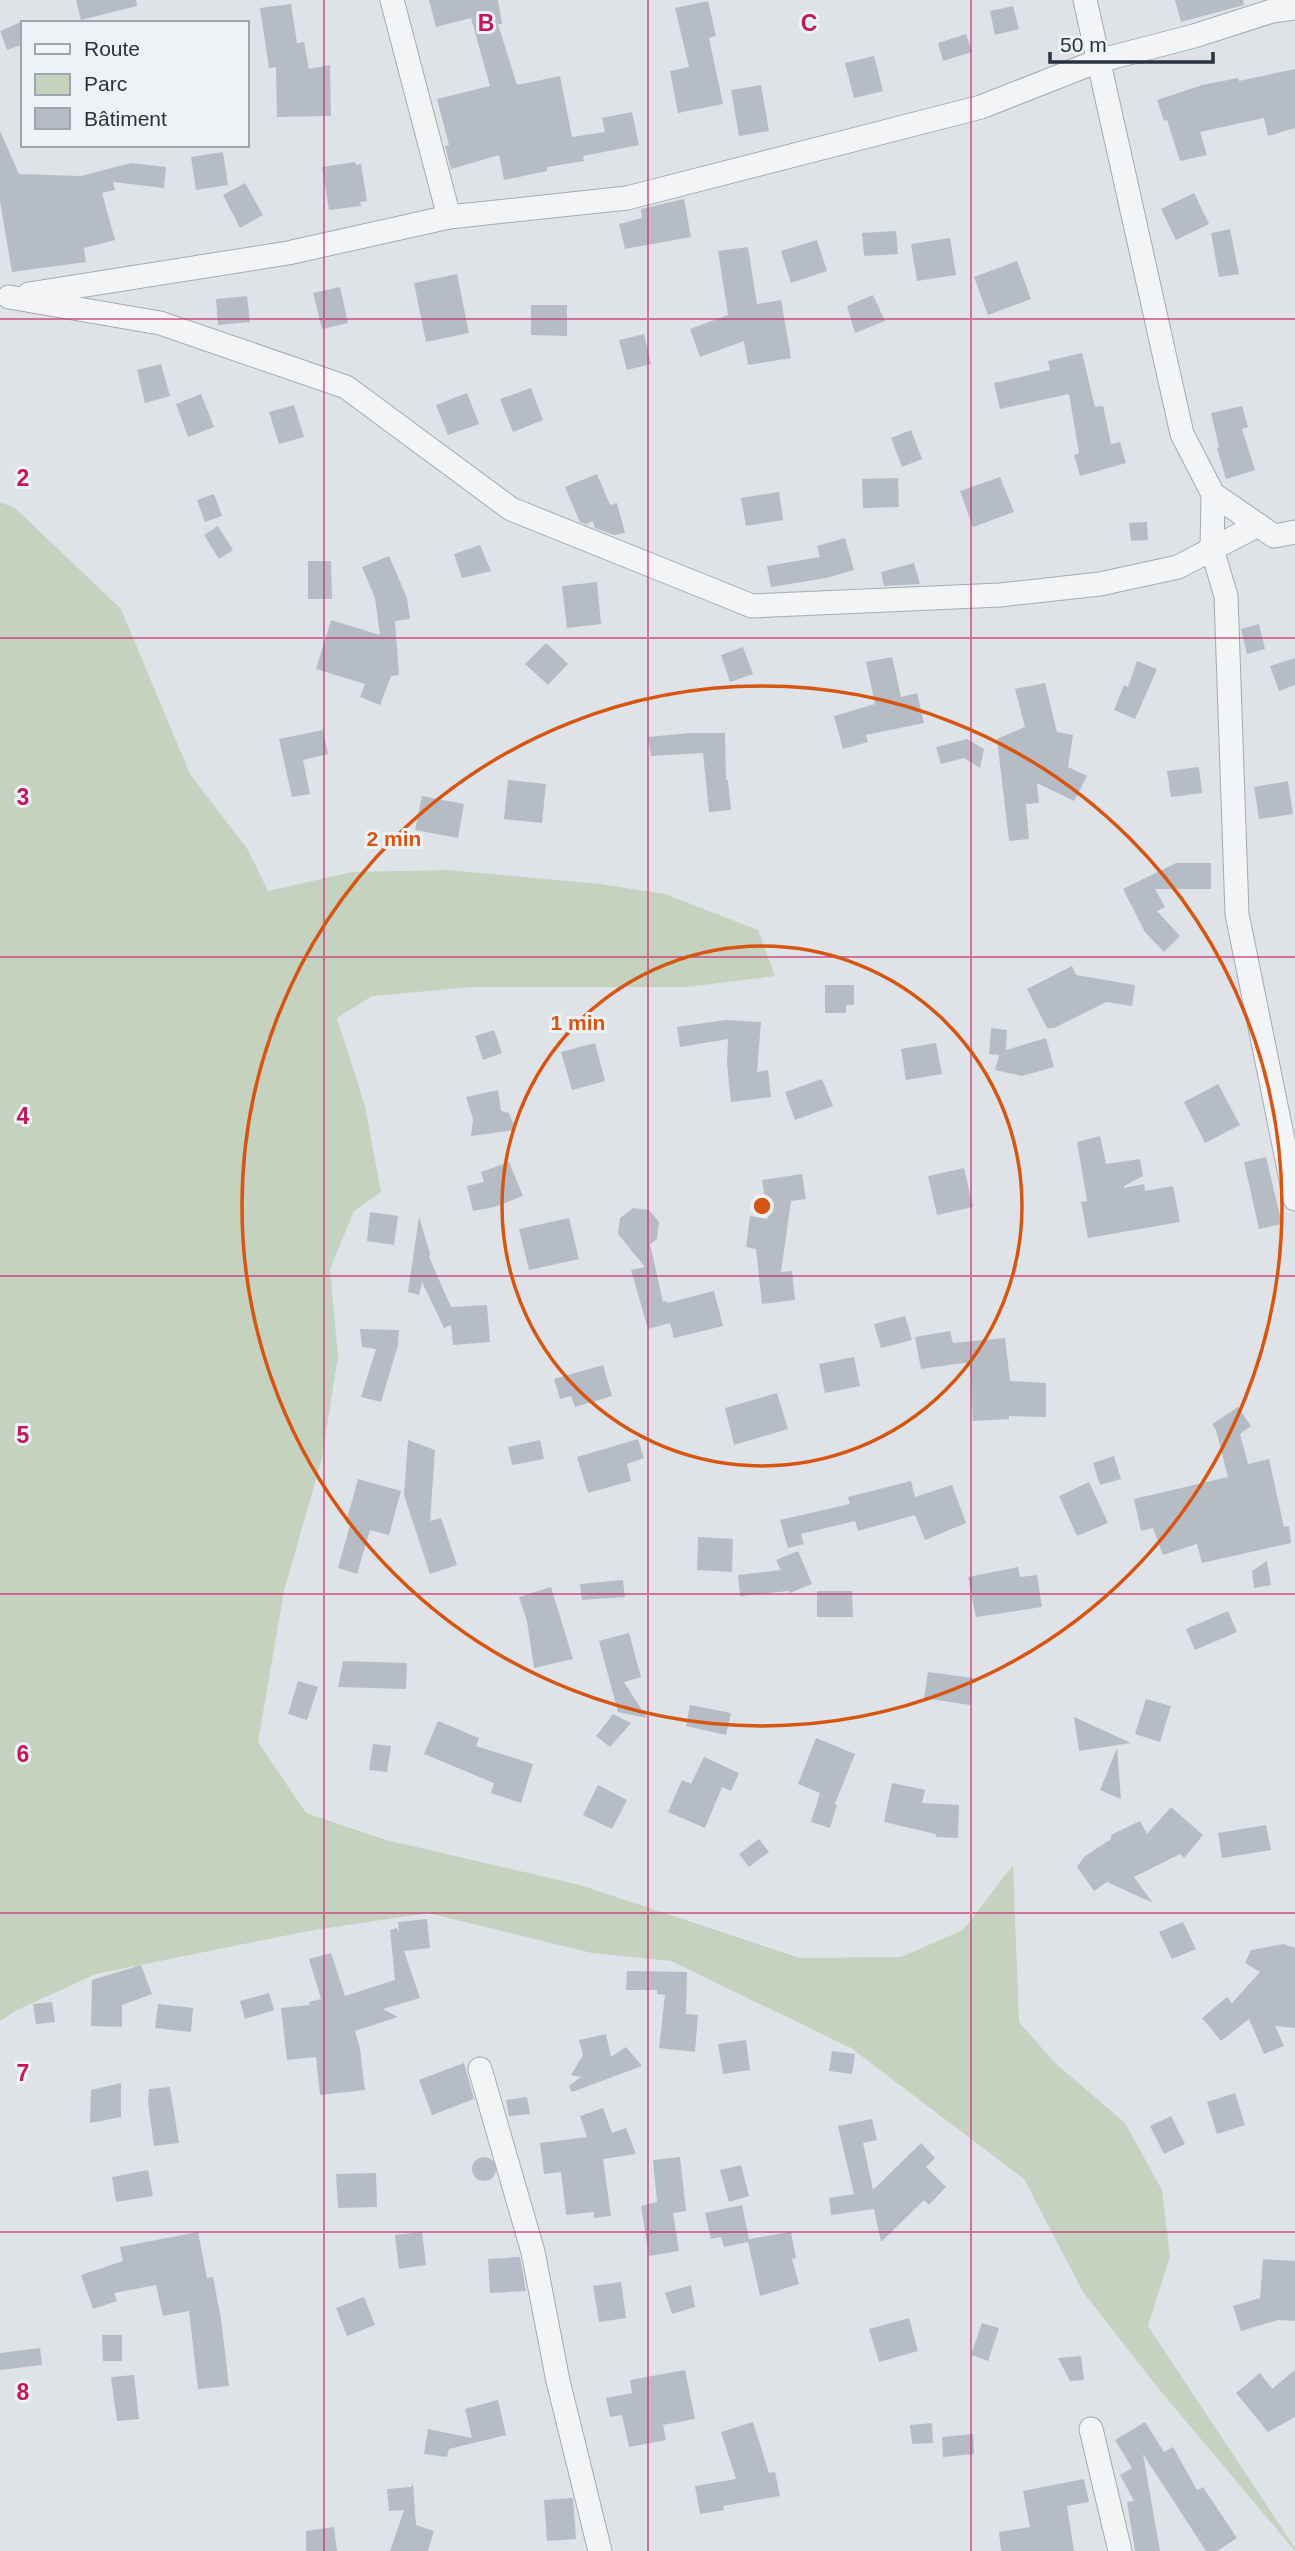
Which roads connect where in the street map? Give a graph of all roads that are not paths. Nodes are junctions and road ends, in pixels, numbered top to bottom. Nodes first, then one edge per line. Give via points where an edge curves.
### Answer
1 (392, 0) edge
2 (1086, 0) edge
3 (1295, 8) edge
4 (1098, 61) junction
5 (449, 217) junction
6 (1213, 494) junction
7 (1258, 525) junction
8 (1295, 532) edge
9 (1212, 549) junction
10 (1292, 1162) edge
11 (1295, 1199) edge
12 (481, 2069) dead end
13 (1091, 2428) dead end
14 (600, 2551) edge
15 (1120, 2551) edge

1 - 5 street
2 - 4 street
3 - 4 street
4 - 5 street via 981,107 627,198
4 - 6 street via 1182,434
5 - 9 street via 288,253 9,297 160,323 346,387 511,509 752,606 1000,596 1178,567
6 - 7 street
6 - 9 street
7 - 8 street via 1274,536
7 - 9 street
9 - 10 street via 1226,596 1237,914
10 - 11 street
12 - 14 street via 533,2252 558,2381
13 - 15 street

